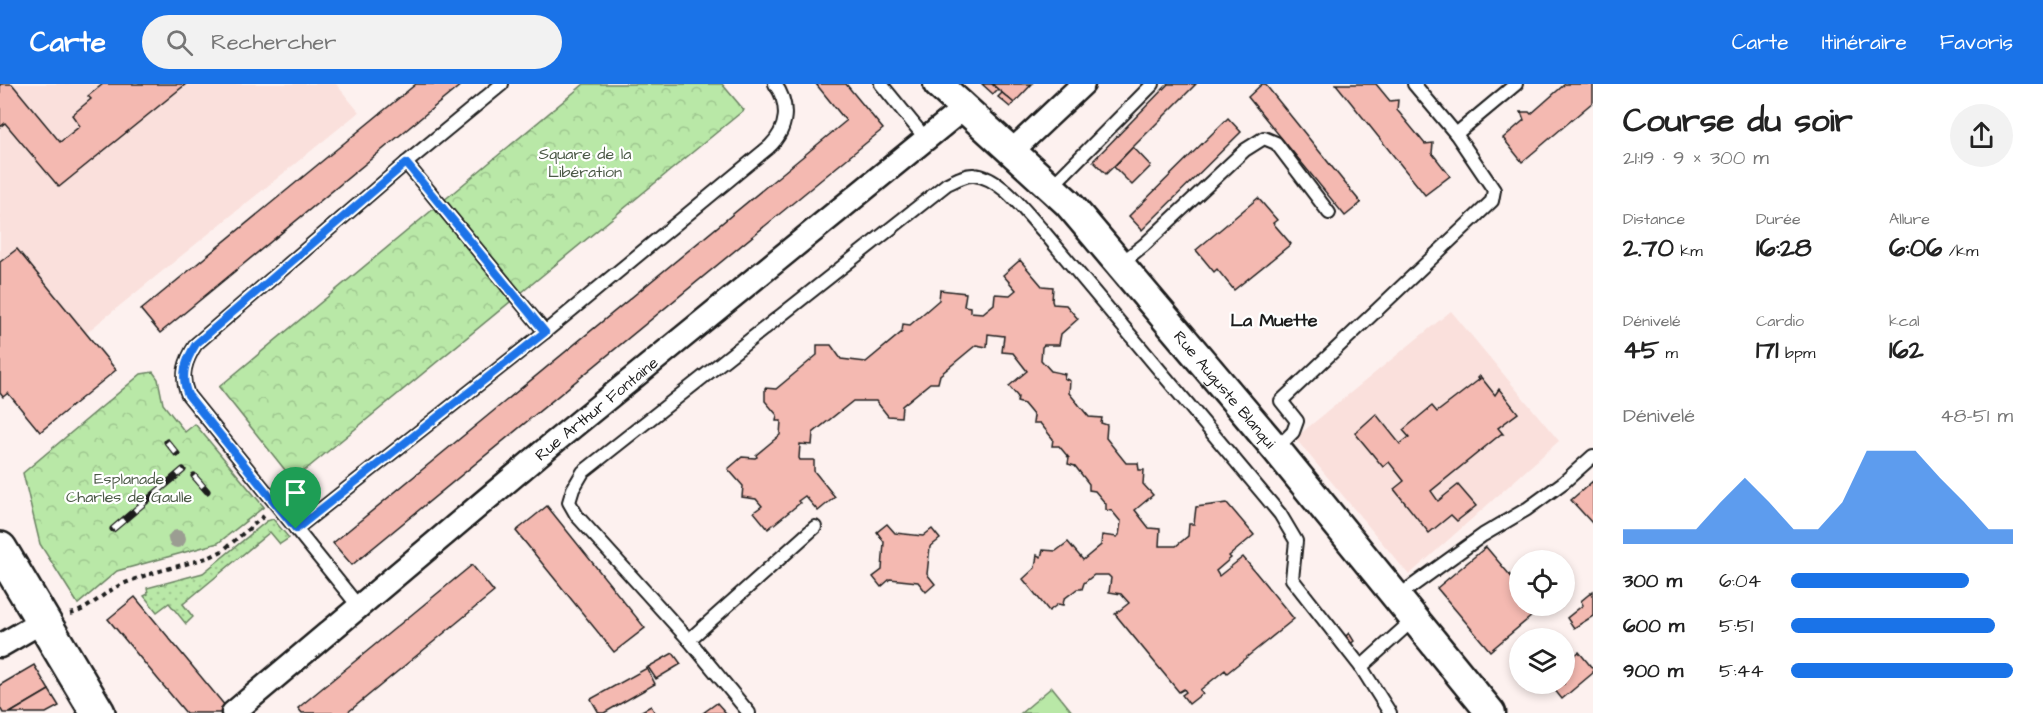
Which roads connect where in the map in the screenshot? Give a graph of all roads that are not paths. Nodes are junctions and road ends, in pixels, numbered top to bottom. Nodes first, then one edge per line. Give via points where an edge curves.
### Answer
1 (502, 84) edge
2 (775, 84) edge
3 (881, 84) edge
4 (938, 84) edge
5 (1083, 84) edge
6 (1153, 84) edge
7 (1414, 84) edge
8 (1516, 84) edge
9 (964, 108) junction
10 (1456, 134) junction
11 (926, 139) junction
12 (1012, 151) junction
13 (406, 163) junction
14 (1051, 188) junction
15 (1329, 213) dead end
16 (1119, 265) junction
17 (545, 332) junction
18 (1276, 449) junction
19 (1593, 456) edge
20 (815, 527) dead end
21 (296, 529) junction
22 (0, 549) edge
23 (1396, 598) junction
24 (359, 607) junction
25 (1414, 620) junction
26 (43, 621) junction
27 (689, 640) junction
28 (0, 646) edge
29 (1361, 667) junction
30 (98, 713) edge
31 (233, 713) edge
32 (749, 713) edge
33 (1390, 713) edge
34 (1491, 713) edge

1 - 13 lane
2 - 17 lane via 784,102 785,117 776,141
3 - 11 lane
4 - 9 street, Rue Auguste Blanqui
5 - 12 street
6 - 14 lane
7 - 10 lane
8 - 10 lane
9 - 11 street, Rue Arthur Fontaine
9 - 12 street, Rue Auguste Blanqui
10 - 18 lane via 1494,190 1492,201 1281,401 1297,421 1293,432
11 - 24 street, Rue Arthur Fontaine
12 - 14 street, Rue Auguste Blanqui
13 - 17 lane
13 - 21 lane via 196,344 186,361 183,384 188,395
14 - 16 street, Rue Auguste Blanqui
15 - 16 lane via 1276,143 1264,138 1245,150
16 - 18 street, Rue Auguste Blanqui
17 - 21 lane
18 - 23 street, Rue Auguste Blanqui
19 - 23 lane via 1564,482
20 - 27 lane
21 - 24 lane
22 - 26 main road
23 - 25 street, Rue Auguste Blanqui
24 - 31 street, Rue Arthur Fontaine
25 - 29 lane
25 - 34 street, Rue Auguste Blanqui
26 - 28 street
26 - 30 main road
27 - 29 lane via 577,516 569,502 583,472 947,184 971,174 986,178 1009,194 1044,232 1280,514 1296,541 1292,579
27 - 32 lane
29 - 33 lane

